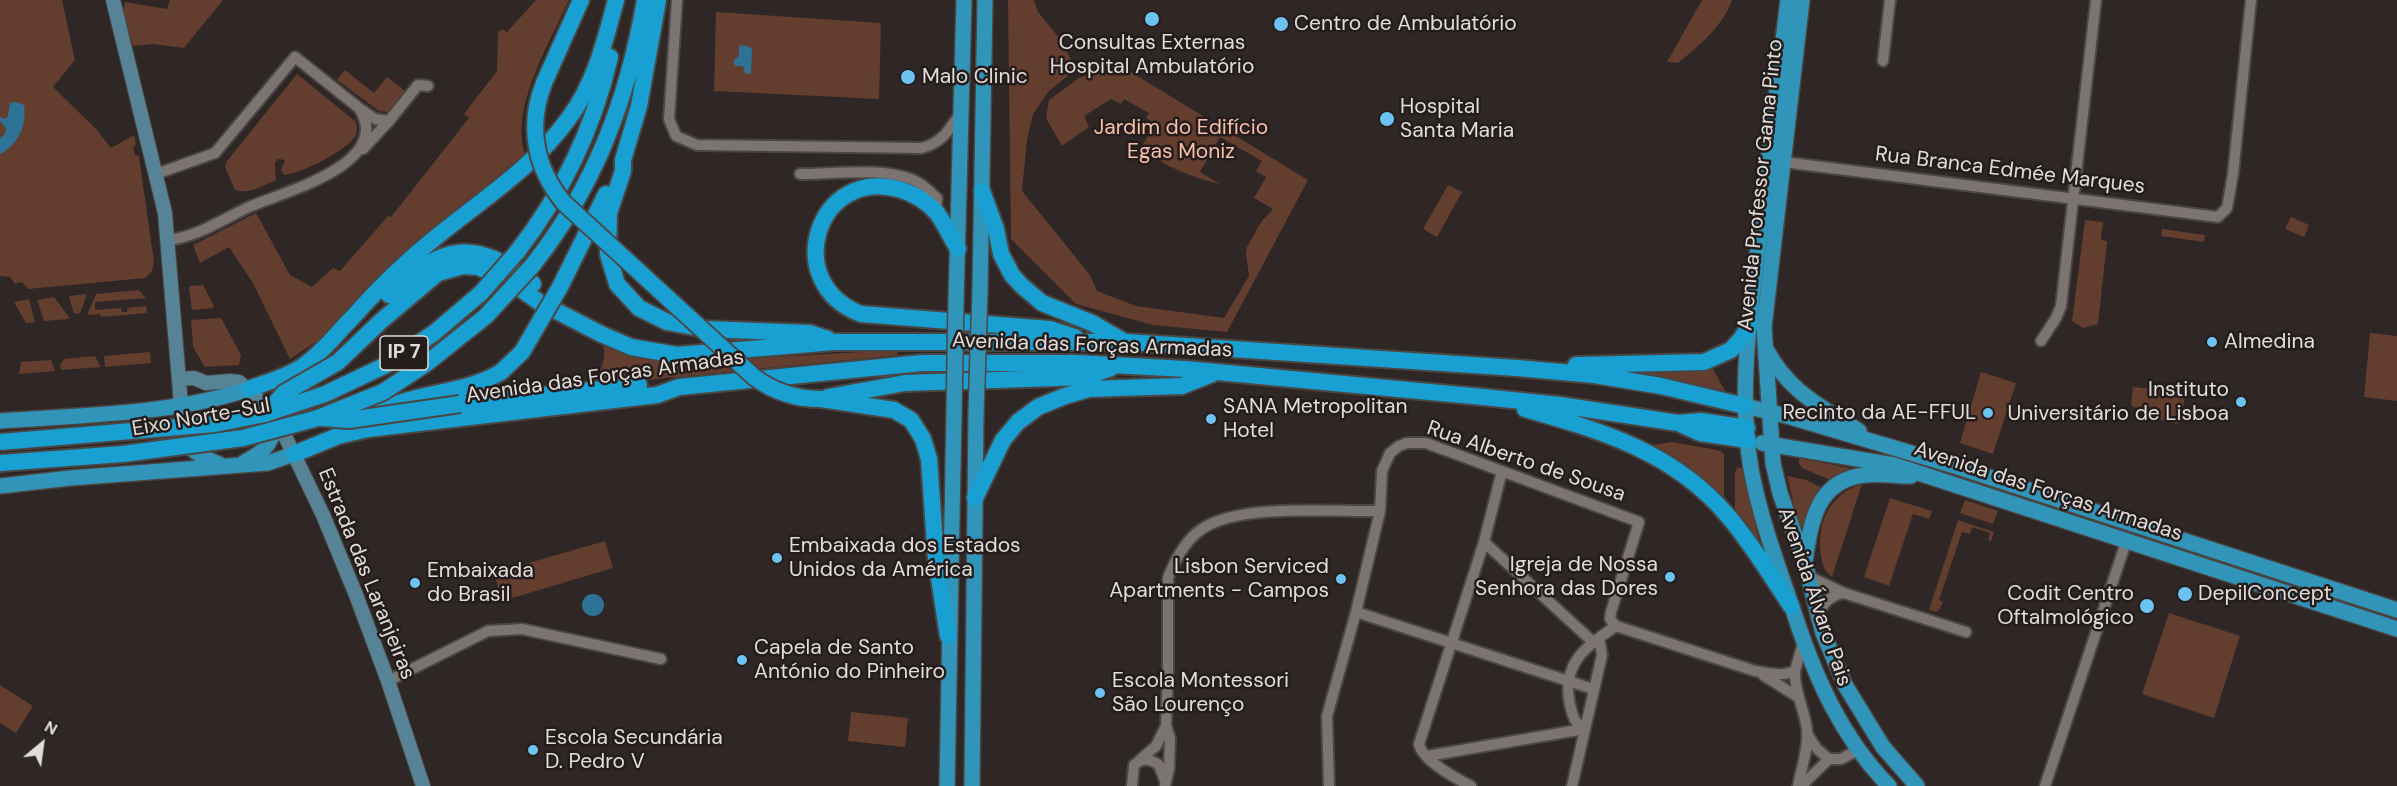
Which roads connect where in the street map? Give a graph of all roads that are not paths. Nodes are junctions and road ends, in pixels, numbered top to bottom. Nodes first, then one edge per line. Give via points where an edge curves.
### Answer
1 (581, 0) edge
2 (616, 0) edge
3 (622, 0) edge
4 (645, 0) edge
5 (658, 0) edge
6 (677, 0) edge
7 (964, 0) edge
8 (985, 0) edge
9 (1788, 0) edge
10 (1802, 0) edge
11 (1890, 0) edge
12 (2096, 0) edge
13 (2251, 0) edge
14 (115, 4) edge
15 (1883, 61) dead end
16 (428, 86) dead end
17 (359, 108) junction
18 (961, 111) junction
19 (389, 121) junction
20 (353, 157) junction
21 (623, 160) junction
22 (1783, 162) junction
23 (156, 174) junction
24 (800, 174) dead end
25 (982, 191) junction
26 (2072, 198) junction
27 (936, 212) junction
28 (168, 240) junction
29 (958, 249) junction
30 (564, 314) junction
31 (1749, 326) junction
32 (2041, 341) dead end
33 (835, 342) junction
34 (1090, 342) junction
35 (1127, 342) junction
36 (326, 346) junction
37 (1765, 346) junction
38 (1118, 365) junction
39 (1517, 368) junction
40 (1216, 372) junction
41 (180, 384) junction
42 (679, 387) junction
43 (249, 389) junction
44 (1484, 397) junction
45 (827, 400) junction
46 (182, 405) junction
47 (1745, 406) junction
48 (1769, 411) junction
49 (318, 418) junction
50 (269, 419) junction
51 (0, 421) edge
52 (1748, 434) junction
53 (338, 436) junction
54 (1874, 440) junction
55 (0, 442) edge
56 (1771, 444) junction
57 (294, 454) junction
58 (0, 464) edge
59 (241, 464) junction
60 (222, 465) junction
61 (1502, 471) junction
62 (1932, 477) junction
63 (0, 486) edge
64 (975, 498) junction
65 (1380, 511) junction
66 (1484, 542) junction
67 (2126, 542) junction
68 (1806, 570) junction
69 (1844, 593) junction
70 (1791, 606) junction
71 (2397, 610) edge
72 (1356, 612) junction
73 (1818, 615) junction
74 (1616, 626) junction
75 (2397, 629) edge
76 (1966, 632) dead end
77 (948, 636) junction
78 (1593, 642) junction
79 (1803, 642) junction
80 (1452, 643) junction
81 (661, 659) dead end
82 (1755, 671) junction
83 (1795, 671) junction
84 (388, 681) junction
85 (1568, 681) junction
86 (1593, 689) junction
87 (1798, 697) junction
88 (1166, 726) junction
89 (1584, 729) junction
90 (1871, 731) junction
91 (1807, 734) junction
92 (1858, 750) junction
93 (1427, 756) junction
94 (1829, 759) junction
95 (1139, 760) junction
96 (1165, 784) edge
97 (423, 786) edge
98 (947, 786) edge
99 (972, 786) edge
100 (1132, 786) edge
101 (1329, 786) edge
102 (1472, 786) edge
103 (1572, 786) edge
104 (1799, 786) edge
105 (1889, 786) edge
106 (1917, 786) edge
107 (2045, 786) edge

1 - 45 highway, bridge via 536,106 535,141 545,174 564,203 754,377 780,392
2 - 36 highway via 596,68 576,109 555,136 518,172 407,262
3 - 50 highway, Eixo Norte-Sul / IP 7, bridge via 589,130 556,196 517,252 481,293 435,333 386,365
4 - 49 highway, Eixo Norte-Sul / IP 7, bridge via 621,102 604,148 573,208 532,266 486,316 427,363 383,392
5 - 21 highway via 639,106
6 - 18 street via 669,119 676,136 698,145 922,148 945,136
7 - 18 main road
8 - 25 main road
9 - 31 main road, Avenida Professor Gama Pinto
10 - 22 main road, Avenida Professor Gama Pinto
11 - 15 street
12 - 26 street
13 - 26 street, Rua Branca Edmée Marques via 2233,174 2227,208 2222,214 2216,217
14 - 23 main road
16 - 19 street via 418,85
17 - 19 street via 375,119
17 - 20 street via 366,133
17 - 23 street via 294,57 215,153
18 - 29 main road
19 - 20 street
20 - 28 street via 320,179 183,238
21 - 33 highway via 609,213 607,244 613,275 630,301 656,318 677,325 810,333
21 - 53 highway, bridge via 560,287 529,342 514,360 482,382 401,402
22 - 26 street, Rua Branca Edmée Marques
22 - 37 main road, Avenida Professor Gama Pinto via 1765,313
23 - 28 main road
24 - 27 street via 886,173 904,177 920,183 937,198
25 - 35 highway via 1001,254 1026,291 1049,307 1092,323
25 - 64 main road, bridge
26 - 32 street via 2060,309
27 - 29 highway
27 - 34 highway via 906,191 884,186 860,189 839,201 823,220 815,243 816,266 825,287 842,304 861,314 1050,329
28 - 41 main road
29 - 77 main road, bridge
30 - 33 highway, Avenida das Forças Armadas via 631,346 677,355
30 - 36 highway via 516,271 481,253 453,253 431,261 405,280 359,324
30 - 50 highway, Avenida das Forças Armadas, bridge via 477,267 463,266 438,273 338,362 284,393
31 - 39 highway via 1731,350 1704,362
31 - 47 main road, Avenida Professor Gama Pinto
33 - 34 highway, Avenida das Forças Armadas
34 - 35 highway, Avenida das Forças Armadas
35 - 39 highway, Avenida das Forças Armadas
36 - 43 highway via 291,373
37 - 48 main road, Avenida Professor Gama Pinto
37 - 54 main road via 1774,364 1794,387
38 - 40 highway, Avenida das Forças Armadas
38 - 42 highway, Avenida das Forças Armadas via 922,363
38 - 45 highway via 1086,377 905,383 836,394
39 - 47 highway, Avenida das Forças Armadas via 1632,381
40 - 44 highway, Avenida das Forças Armadas
40 - 64 highway via 1182,386 1089,389 1044,404 1027,413 1009,431
41 - 43 main road via 194,378 206,383 239,382
41 - 46 main road
42 - 49 highway, bridge via 651,384 348,420
42 - 53 highway, Avenida das Forças Armadas via 657,394 368,429
43 - 46 main road via 213,401
43 - 50 main road, Estrada das Laranjeiras via 268,411
44 - 52 highway, Avenida das Forças Armadas via 1678,423 1700,433
44 - 70 highway via 1611,435 1671,466 1727,514
45 - 77 highway via 894,410 911,420 923,439 929,459 936,559
46 - 51 main road
46 - 60 main road via 190,448
47 - 48 main road, Avenida das Forças Armadas
47 - 52 main road, Avenida Professor Gama Pinto
48 - 52 main road via 1764,422
48 - 54 main road, Avenida das Forças Armadas
48 - 56 main road, Avenida Professor Gama Pinto
49 - 58 highway, Eixo Norte-Sul / IP 7, bridge via 243,438 123,454
50 - 55 highway, Eixo Norte-Sul / IP 7, bridge
50 - 57 main road, Estrada das Laranjeiras
50 - 59 main road via 272,439 265,449
52 - 56 main road, Avenida das Forças Armadas
52 - 70 main road, Avenida Álvaro Pais via 1751,468 1764,521
53 - 57 highway, Avenida das Forças Armadas
54 - 71 main road, Avenida das Forças Armadas
56 - 62 main road, Avenida das Forças Armadas via 1865,459
56 - 68 main road, Avenida Álvaro Pais via 1780,493
57 - 59 main road via 268,463
57 - 84 main road, Estrada das Laranjeiras via 323,514
59 - 60 main road
60 - 63 main road
61 - 65 street, Rua Alberto de Sousa via 1426,443 1407,443 1390,453 1385,462
61 - 66 street
61 - 74 street, Rua Alberto de Sousa via 1639,522 1611,612 1610,619
62 - 67 main road, Avenida das Forças Armadas
62 - 68 main road via 1865,475 1829,491 1816,508 1810,525
64 - 99 main road
65 - 72 street, Rua Alberto de Sousa
65 - 88 street via 1236,514 1201,529 1190,539 1168,578
66 - 78 street
66 - 80 street
67 - 75 main road, Avenida das Forças Armadas
67 - 107 street
68 - 69 street
68 - 73 main road, Avenida Álvaro Pais
69 - 73 street via 1831,597
69 - 76 street
70 - 79 main road, Avenida Álvaro Pais
72 - 80 street
72 - 101 street, Rua Alberto de Sousa via 1327,716
73 - 90 main road, Avenida Álvaro Pais via 1845,685
74 - 78 street
74 - 82 street
77 - 98 main road
78 - 85 street via 1576,661
78 - 86 street via 1600,643 1602,651
79 - 83 street
79 - 92 main road, Avenida Álvaro Pais via 1832,708
80 - 85 street
80 - 93 street via 1419,744
81 - 84 street via 522,630 488,631
82 - 83 street via 1785,675
82 - 87 street
83 - 87 street
84 - 97 main road, Estrada das Laranjeiras
85 - 86 street
85 - 89 street via 1574,721
86 - 89 street
87 - 91 street
88 - 95 street via 1156,746
88 - 96 street via 1170,738
89 - 93 street
89 - 103 street
90 - 92 main road
90 - 106 main road, Avenida Álvaro Pais
91 - 94 street
91 - 104 street
92 - 94 street via 1841,759
92 - 105 main road, Avenida Álvaro Pais
93 - 102 street via 1447,774
94 - 104 street
95 - 96 street via 1152,760 1159,765
95 - 100 street via 1132,771

